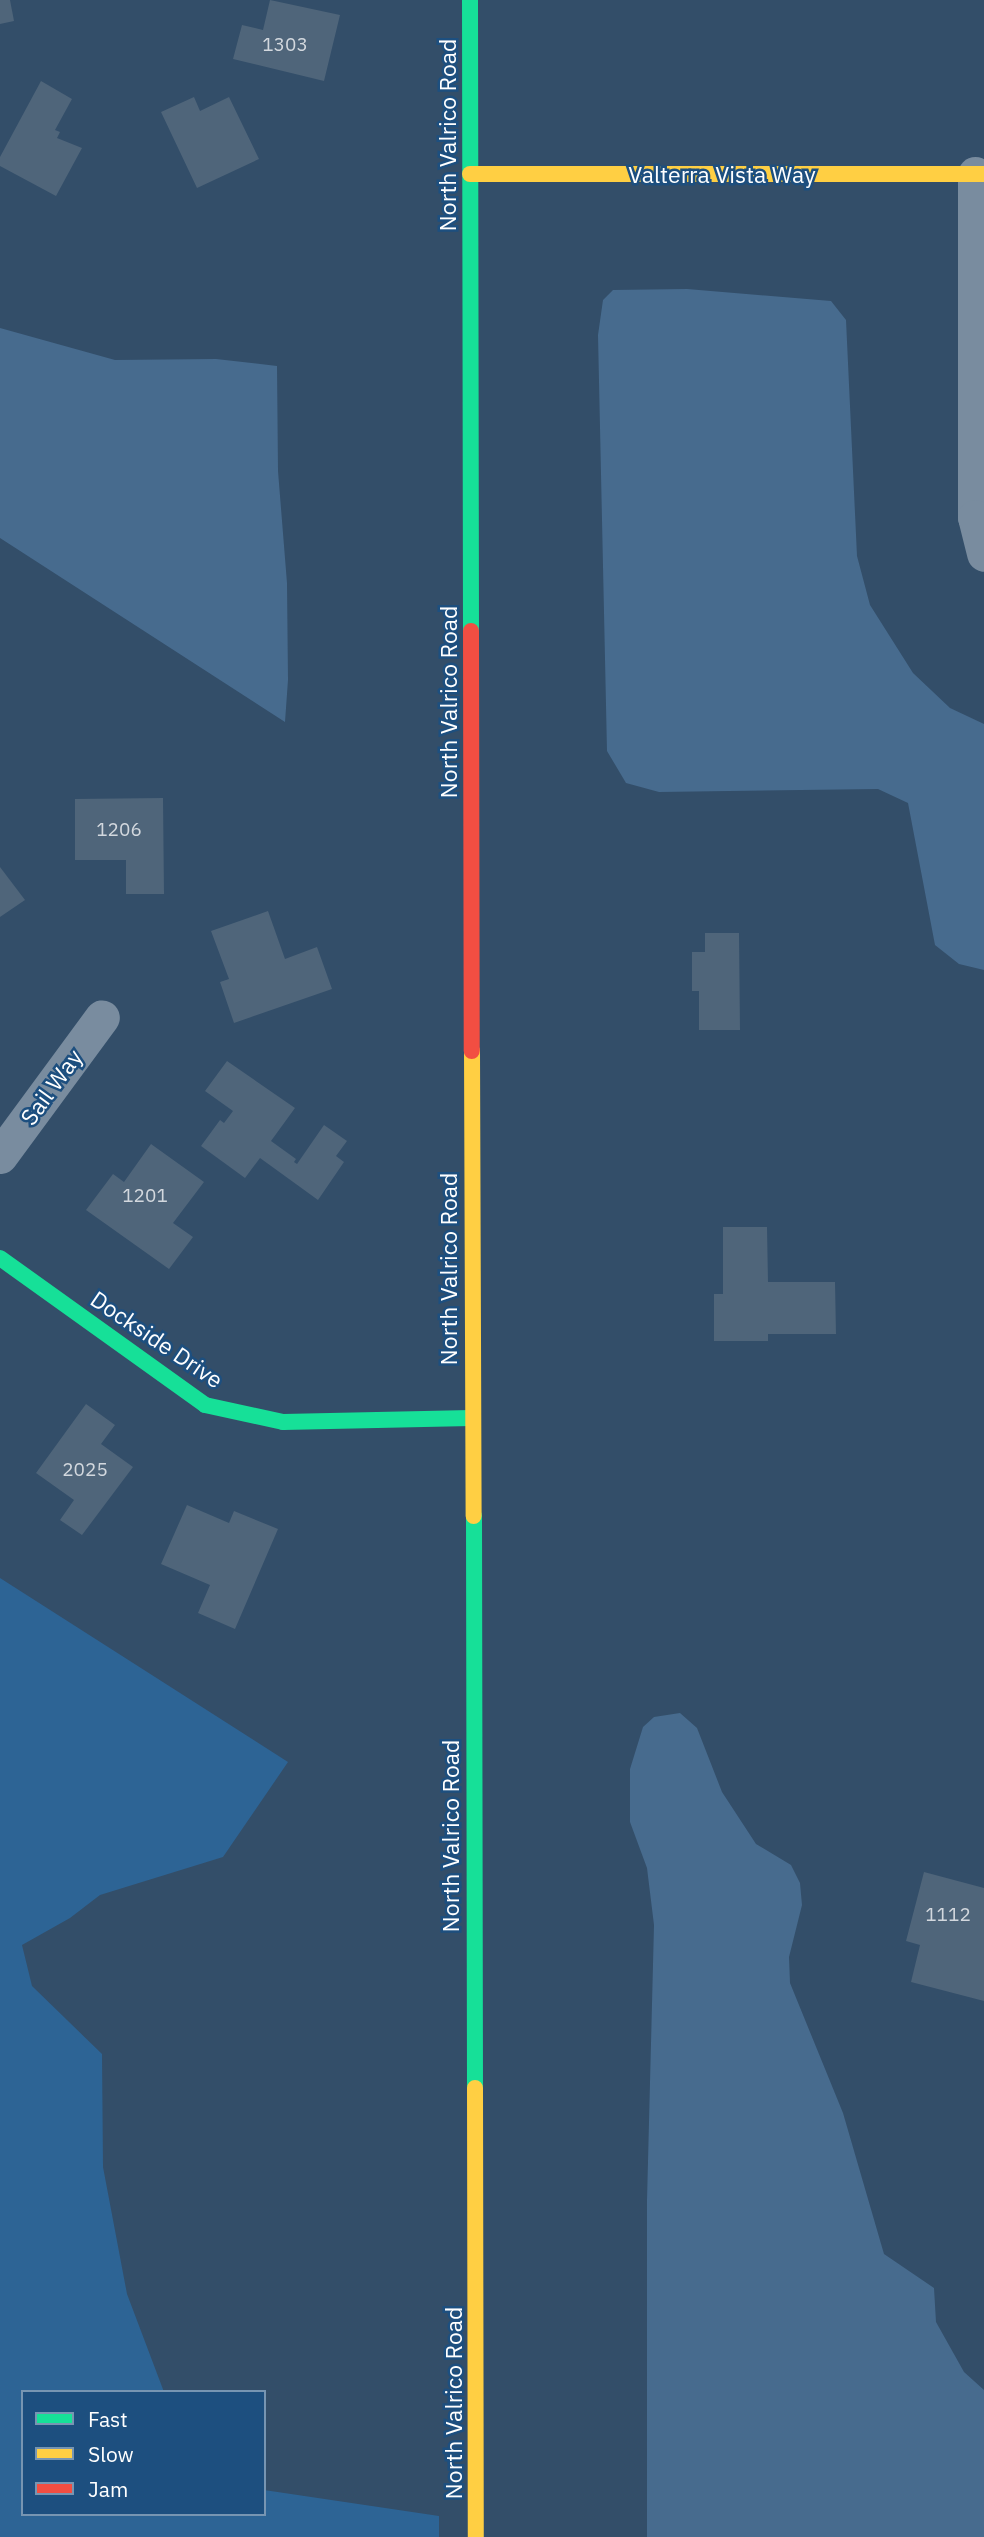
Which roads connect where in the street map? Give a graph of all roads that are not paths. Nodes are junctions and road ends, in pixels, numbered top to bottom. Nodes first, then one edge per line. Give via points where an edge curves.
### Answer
1 (470, 0) edge
2 (470, 174) junction
3 (979, 174) edge
4 (984, 554) edge
5 (102, 1017) dead end
6 (0, 1156) edge
7 (0, 1258) edge
8 (471, 1418) junction
9 (476, 2537) edge

1 - 2 street, North Valrico Road
2 - 3 street, Valterra Vista Way
2 - 8 street, North Valrico Road
3 - 4 street, Valterra Vista Way via 975,517
5 - 6 street, Sail Way
7 - 8 street, Dockside Drive via 205,1405 283,1422
8 - 9 street, North Valrico Road

